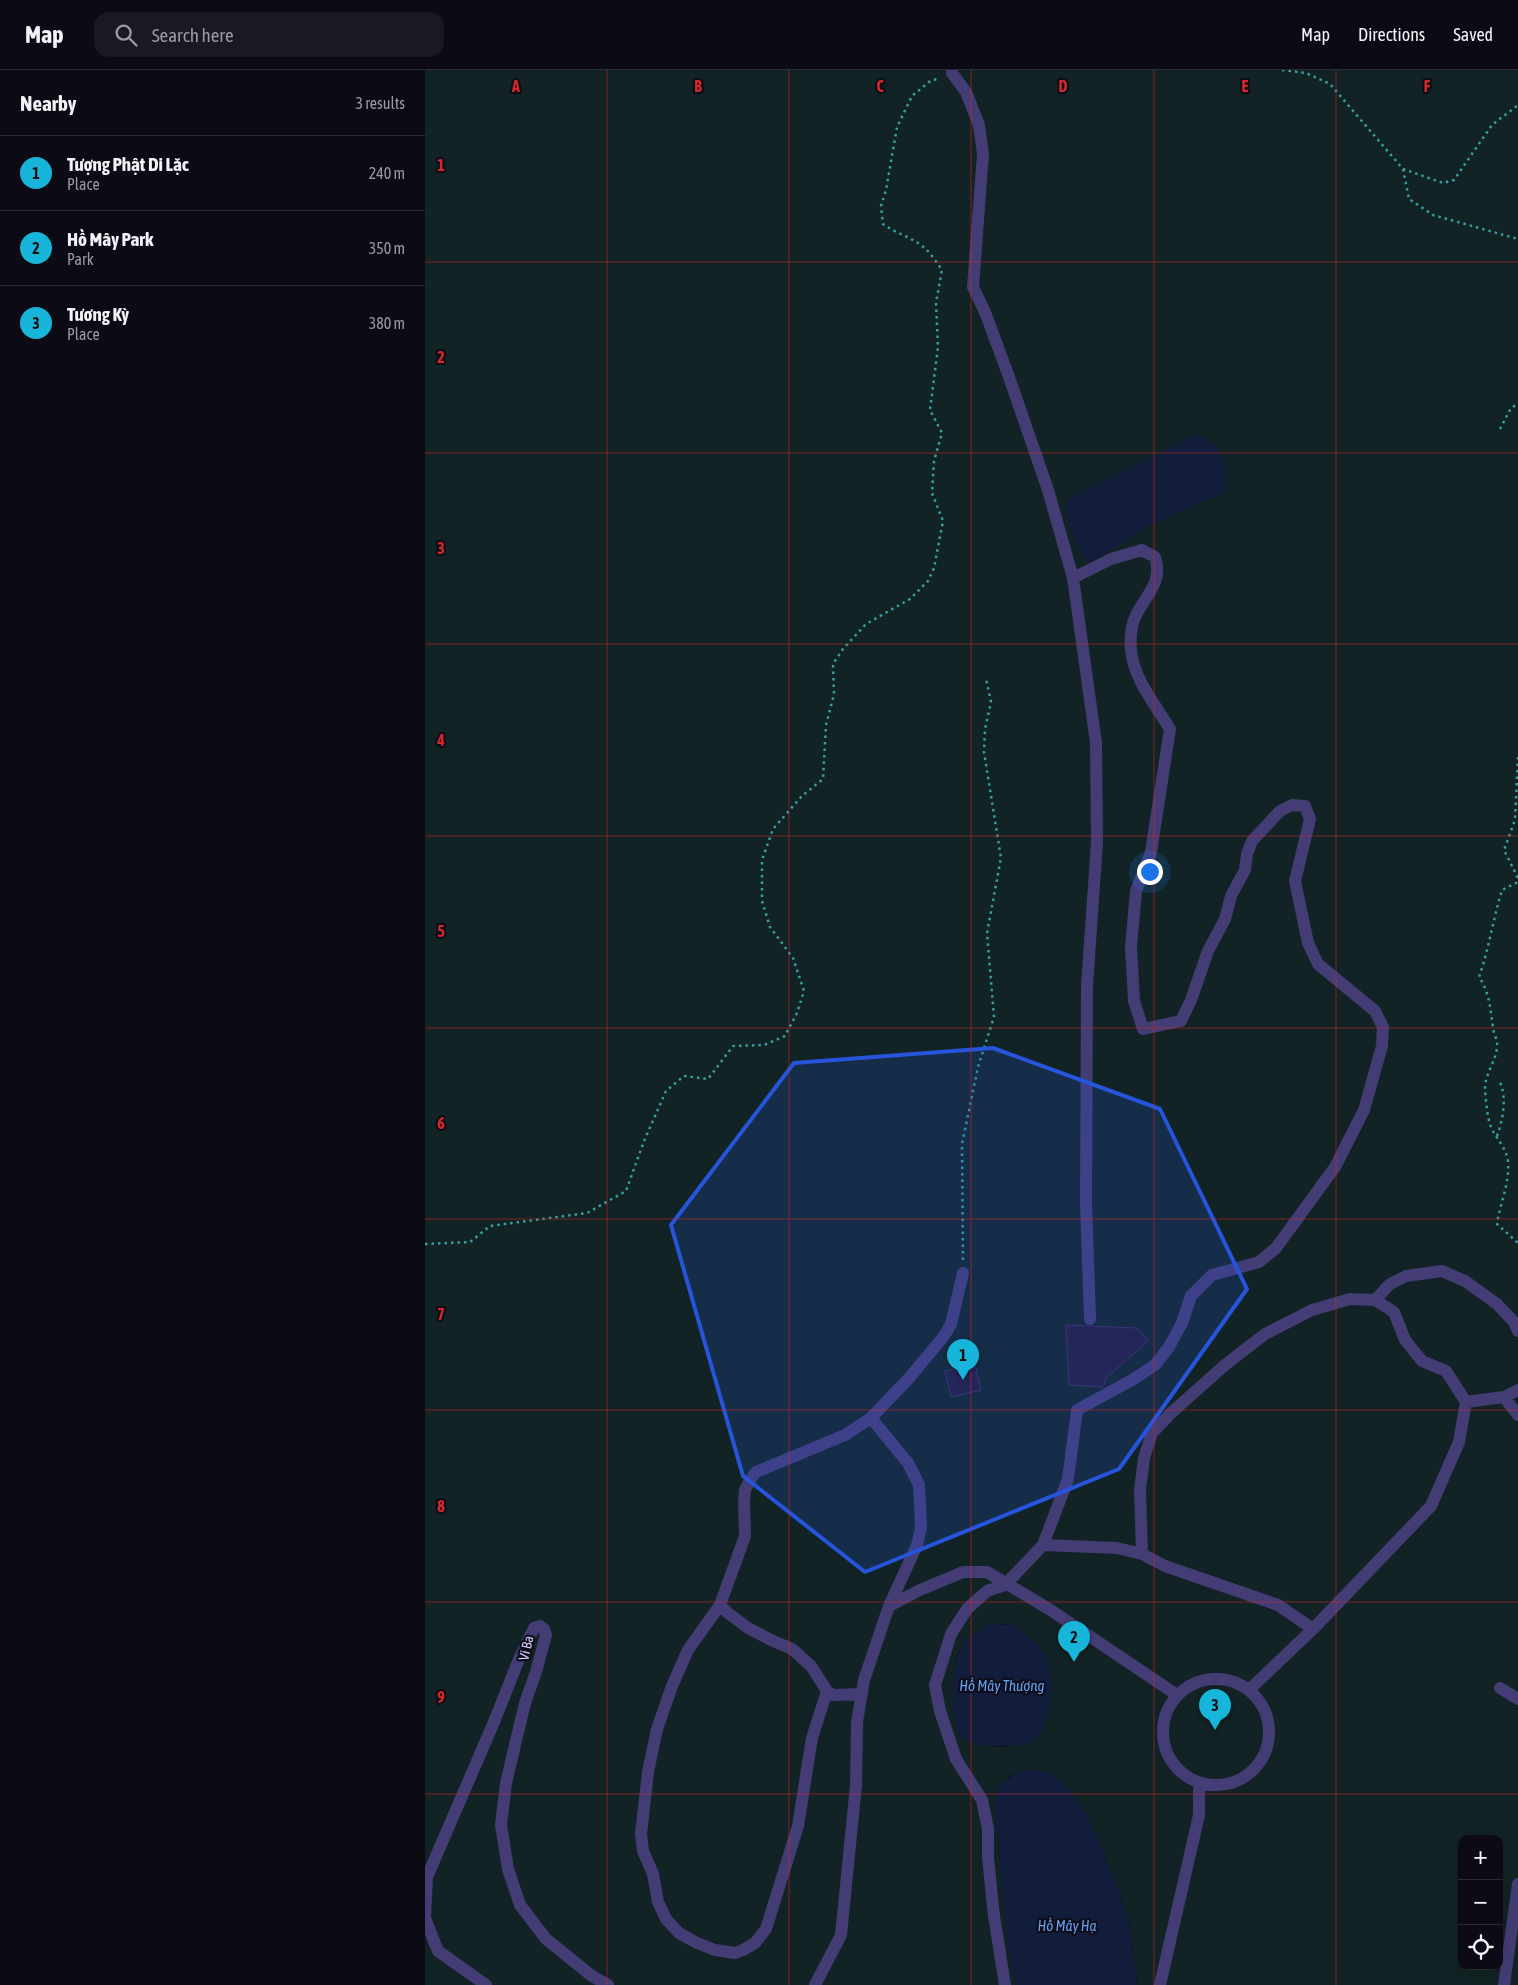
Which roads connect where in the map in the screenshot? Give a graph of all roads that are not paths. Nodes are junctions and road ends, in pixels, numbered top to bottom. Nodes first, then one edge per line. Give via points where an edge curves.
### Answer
1 (952, 71) edge
2 (1073, 578) junction
3 (963, 1273) road end
4 (1375, 1300) junction
5 (1090, 1319) dead end
6 (1518, 1330) edge
7 (1518, 1390) edge
8 (1504, 1397) junction
9 (1466, 1402) junction
10 (1518, 1415) edge
11 (871, 1418) junction
12 (1043, 1544) junction
13 (1142, 1554) junction
14 (1005, 1585) junction
15 (720, 1605) junction
16 (889, 1606) junction
17 (1313, 1629) junction
18 (1501, 1688) dead end
19 (1249, 1690) junction
20 (827, 1691) junction
21 (862, 1694) junction
22 (1177, 1695) junction
23 (1518, 1699) edge
24 (1199, 1782) junction
25 (1518, 1884) edge
26 (486, 1985) edge
27 (608, 1985) edge
28 (815, 1985) edge
29 (1005, 1985) edge
30 (1160, 1985) edge
31 (1504, 1985) edge

1 - 2 street via 976,116 983,154 973,288 985,312 1044,480
2 - 5 street via 1096,743 1097,842 1087,1006 1085,1204
2 - 12 street via 1142,550 1155,557 1159,567 1157,582 1133,621 1131,650 1137,675 1170,729 1151,852 1136,891 1131,947 1133,1001 1143,1029 1181,1021 1208,952 1225,919 1231,896 1245,870 1252,841 1280,811 1293,805 1305,806 1310,819 1295,881 1307,943 1318,964 1375,1011 1383,1027 1382,1046 1365,1110 1335,1167 1277,1248 1259,1262 1212,1275 1191,1296 1169,1347 1155,1365 1077,1410 1068,1479
3 - 11 street via 951,1324 944,1336
4 - 6 street via 1390,1284 1406,1276 1442,1272 1465,1282 1497,1304
4 - 9 street via 1393,1312 1405,1340 1422,1361 1446,1371
4 - 13 street via 1350,1299 1313,1310 1265,1334 1225,1365 1152,1433 1144,1458 1140,1490
7 - 8 street
8 - 9 street
8 - 10 street
9 - 17 street via 1459,1442 1431,1506
11 - 15 street via 845,1434 756,1472 745,1490 745,1536
11 - 16 street via 908,1463 920,1492 921,1528 917,1545
12 - 13 street via 1117,1548
12 - 14 street
13 - 17 street via 1165,1566 1278,1605
14 - 16 street via 987,1572 963,1572
14 - 22 street via 1049,1609
14 - 29 street via 987,1591 967,1609 951,1634 935,1685 940,1712 956,1759 981,1800 988,1829 994,1916
15 - 20 street via 748,1628 792,1649 811,1666
15 - 20 street via 688,1650 671,1686 648,1772 641,1834 643,1851 666,1918 679,1933 697,1944 735,1953 755,1943 766,1928 798,1826 812,1738
16 - 21 street
17 - 19 street
18 - 23 street
19 - 22 street via 1235,1682 1205,1680 1190,1685
19 - 24 street via 1261,1704 1268,1721 1263,1757 1236,1781 1217,1785
20 - 21 street via 833,1695
21 - 28 street via 857,1722 856,1785 841,1935
22 - 24 street via 1167,1709 1162,1726 1164,1744 1171,1761 1183,1774
24 - 30 street via 1199,1815
25 - 31 street
26 - 27 street, Vi Ba via 438,1951 425,1918 427,1877 519,1660 534,1628 541,1626 546,1635 525,1702 501,1825 508,1868 520,1905 546,1939

